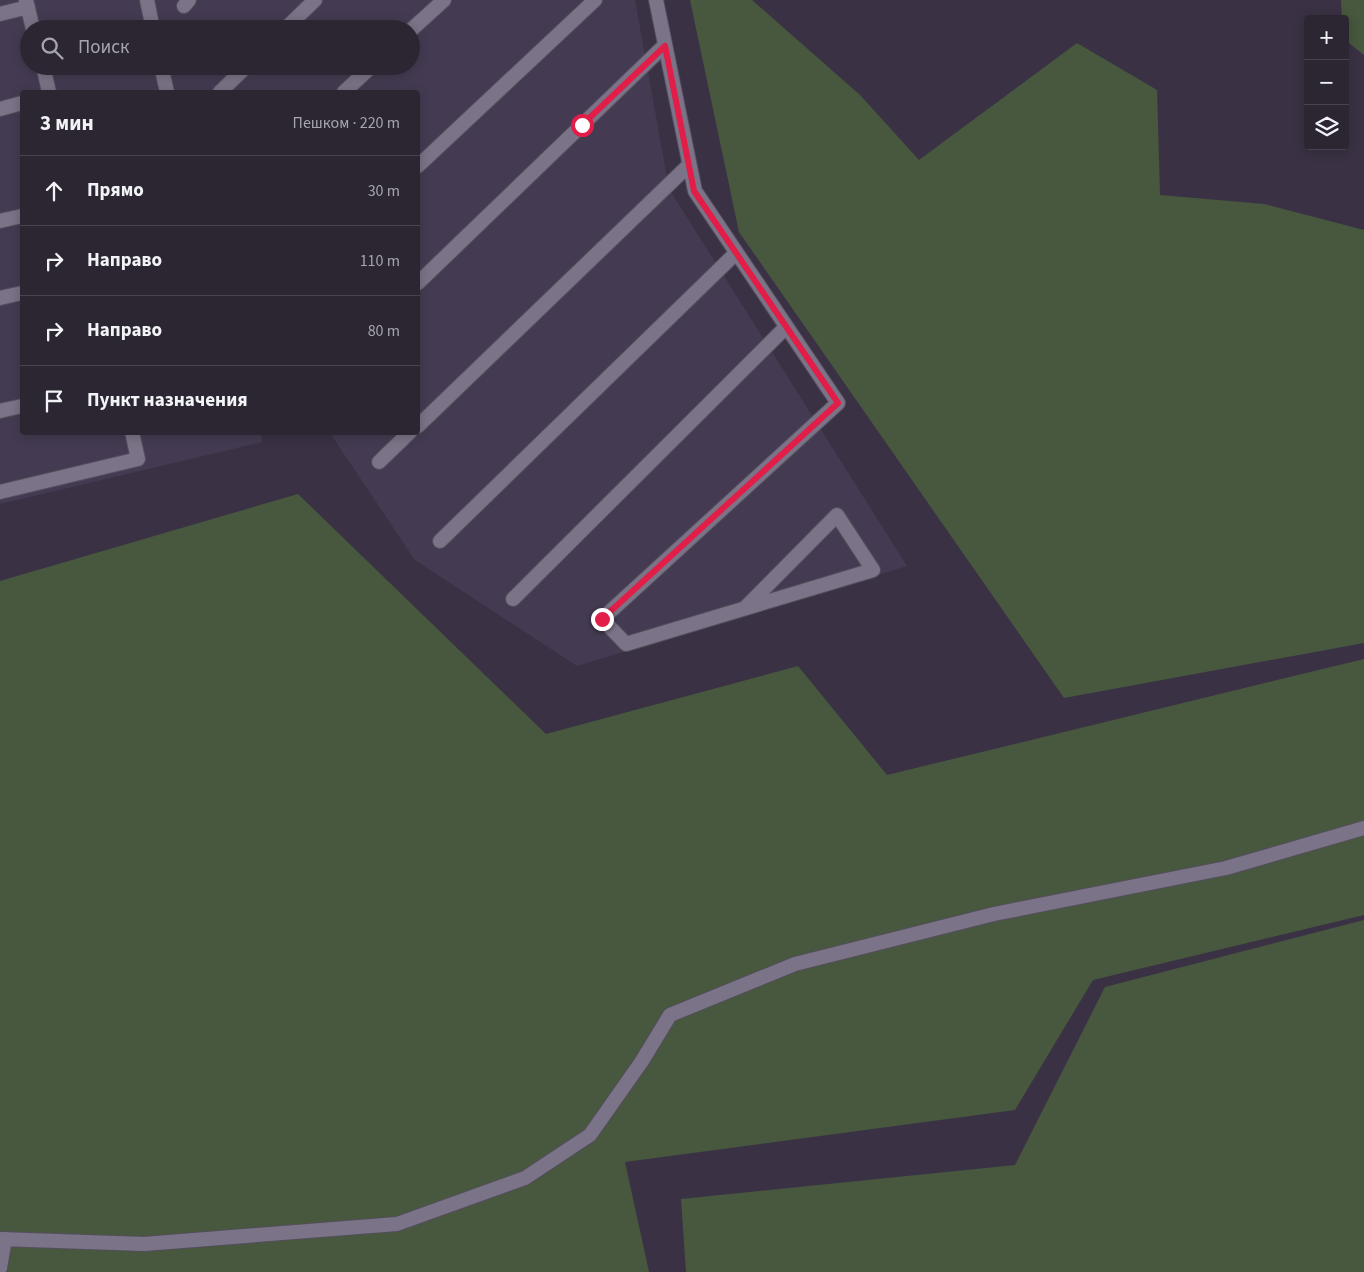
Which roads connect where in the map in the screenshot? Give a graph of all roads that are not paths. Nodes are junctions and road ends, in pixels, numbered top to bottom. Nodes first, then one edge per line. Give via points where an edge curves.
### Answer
1 (147, 0) edge
2 (315, 0) edge
3 (444, 0) edge
4 (595, 0) edge
5 (656, 0) edge
6 (27, 4) edge
7 (0, 14) edge
8 (31, 20) edge
9 (151, 20) edge
10 (294, 20) edge
11 (420, 22) edge
12 (665, 46) junction
13 (44, 75) edge
14 (163, 75) edge
15 (238, 75) edge
16 (362, 75) edge
17 (48, 90) edge
18 (167, 90) edge
19 (222, 90) edge
20 (346, 90) edge
21 (20, 104) edge
22 (0, 109) edge
23 (420, 164) edge
24 (689, 165) junction
25 (20, 216) edge
26 (0, 221) edge
27 (736, 253) junction
28 (420, 281) edge
29 (20, 293) edge
30 (0, 298) edge
31 (786, 327) junction
32 (20, 406) edge
33 (0, 411) edge
34 (420, 424) edge
35 (133, 435) edge
36 (407, 435) edge
37 (379, 462) dead end
38 (0, 492) edge
39 (440, 541) dead end
40 (513, 599) dead end
41 (745, 608) junction
42 (1364, 828) edge
43 (2, 1239) edge
44 (0, 1268) edge

1 - 9 lane
2 - 10 lane
3 - 11 lane
4 - 23 lane
5 - 12 lane
6 - 7 lane
6 - 8 lane
12 - 24 lane
12 - 28 lane
13 - 17 lane
14 - 18 lane
15 - 19 lane
16 - 20 lane
21 - 22 lane
24 - 27 lane via 694,191
24 - 34 lane
25 - 26 lane
27 - 31 lane
27 - 39 lane
29 - 30 lane
31 - 40 lane
31 - 41 lane via 838,403 602,619 626,644
32 - 33 lane
35 - 38 lane via 138,459
36 - 37 lane
41 - 41 lane via 809,589 873,570 837,515
42 - 43 lane via 1226,868 994,914 795,964 679,1011 670,1015 590,1135 525,1178 396,1224 144,1244
43 - 44 lane

